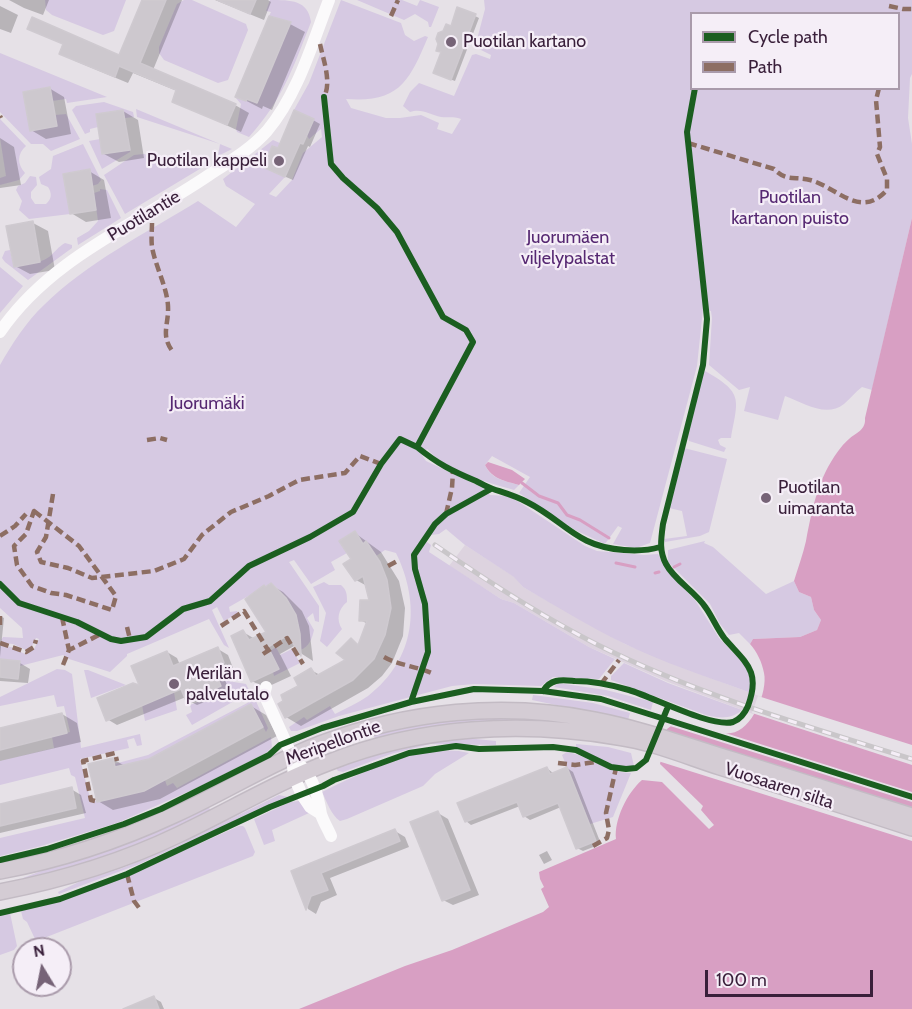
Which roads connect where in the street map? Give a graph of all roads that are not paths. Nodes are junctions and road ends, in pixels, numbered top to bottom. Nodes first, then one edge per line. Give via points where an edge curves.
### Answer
1 (329, 0) edge
2 (0, 332) edge
3 (265, 691) dead end
4 (647, 738) junction
5 (292, 756) junction
6 (300, 774) junction
7 (912, 816) edge
8 (912, 828) edge
9 (331, 836) dead end
10 (0, 871) edge
11 (0, 892) edge

1 - 2 street, Puotilantie via 296,83 266,132 189,189 81,254 32,292
3 - 5 street
4 - 5 main road, Meripellontie via 594,719 474,711 373,727
4 - 6 main road, Meripellontie via 560,730 479,729 376,746
4 - 7 main road, Vuosaaren silta
4 - 8 main road, Vuosaaren silta
5 - 6 street
5 - 10 main road, Meripellontie via 133,832 66,855
6 - 9 street via 321,802 321,814
6 - 11 main road, Meripellontie via 147,849 71,875

